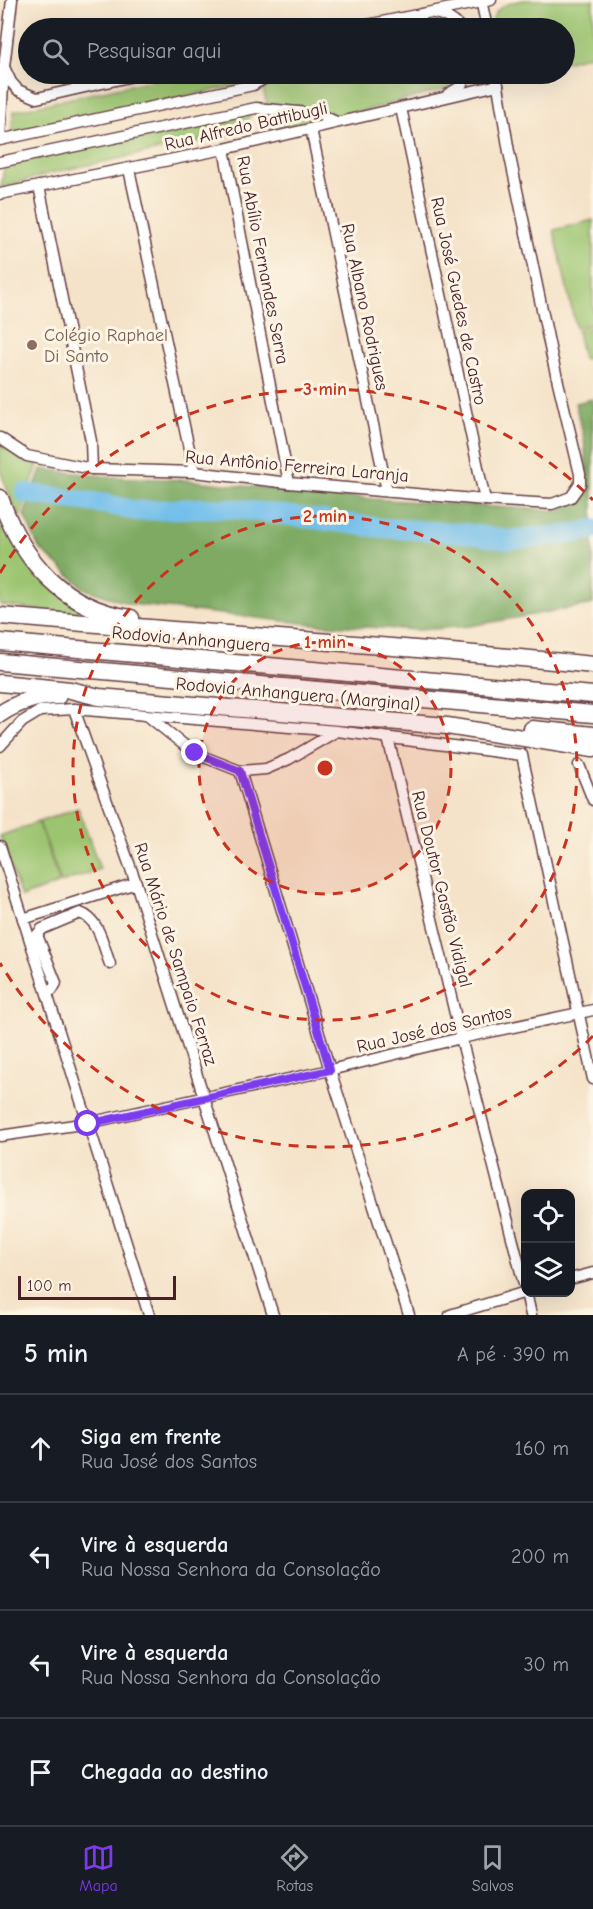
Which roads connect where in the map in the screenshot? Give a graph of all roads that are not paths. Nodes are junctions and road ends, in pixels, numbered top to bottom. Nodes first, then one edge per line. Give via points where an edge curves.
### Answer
1 (12, 0) edge
2 (484, 1) edge
3 (424, 13) junction
4 (400, 18) edge
5 (447, 18) edge
6 (486, 18) edge
7 (4, 67) junction
8 (98, 84) edge
9 (255, 84) edge
10 (462, 84) edge
11 (482, 84) edge
12 (498, 84) edge
13 (434, 100) junction
14 (401, 108) junction
15 (336, 122) junction
16 (311, 129) junction
17 (0, 140) edge
18 (224, 149) junction
19 (0, 162) edge
20 (129, 169) junction
21 (39, 186) junction
22 (0, 194) edge
23 (0, 438) edge
24 (92, 469) junction
25 (194, 472) junction
26 (290, 483) junction
27 (387, 491) junction
28 (0, 498) edge
29 (485, 500) junction
30 (0, 616) edge
31 (236, 633) junction
32 (0, 642) edge
33 (0, 662) edge
34 (593, 665) edge
35 (0, 683) edge
36 (593, 695) edge
37 (99, 697) junction
38 (74, 709) junction
39 (0, 714) edge
40 (593, 714) edge
41 (148, 715) junction
42 (337, 731) junction
43 (388, 738) junction
44 (592, 739) edge
45 (0, 746) edge
46 (579, 765) dead end
47 (240, 771) junction
48 (593, 800) edge
49 (0, 846) edge
50 (136, 883) junction
51 (23, 919) junction
52 (110, 964) dead end
53 (47, 992) junction
54 (593, 1010) edge
55 (578, 1014) junction
56 (461, 1038) junction
57 (330, 1070) junction
58 (593, 1079) edge
59 (205, 1097) junction
60 (88, 1124) junction
61 (0, 1136) edge
62 (521, 1272) edge
63 (593, 1272) edge
64 (575, 1277) edge
65 (521, 1294) edge
66 (527, 1297) edge
67 (149, 1315) edge
68 (273, 1315) edge
69 (409, 1315) edge
70 (450, 1315) edge
71 (531, 1315) edge

1 - 7 street
2 - 3 street
2 - 6 street
3 - 4 street
3 - 5 street
7 - 8 street via 18,90 37,98
7 - 17 street
9 - 17 street
10 - 13 street
11 - 13 street, Rua Alfredo Battibugli
12 - 29 street, Rua Antônio Ferreira Laranja via 580,484 571,497 552,504
13 - 14 street, Rua Alfredo Battibugli
14 - 15 street, Rua Alfredo Battibugli
14 - 29 street, Rua José Guedes de Castro
15 - 16 street, Rua Alfredo Battibugli
15 - 19 street via 319,114 256,108
16 - 18 street, Rua Alfredo Battibugli
16 - 27 street, Rua Albano Rodrigues
18 - 20 street, Rua Alfredo Battibugli
18 - 26 street, Rua Abílio Fernandes Serra
20 - 21 street, Rua Alfredo Battibugli
20 - 25 street
21 - 22 street, Rua Alfredo Battibugli
21 - 24 street via 91,441
23 - 24 street, Rua Antônio Ferreira Laranja via 27,456
24 - 25 street, Rua Antônio Ferreira Laranja
25 - 26 street, Rua Antônio Ferreira Laranja
26 - 27 street, Rua Antônio Ferreira Laranja
27 - 29 street, Rua Antônio Ferreira Laranja
28 - 31 highway via 30,559 80,602 113,615
30 - 31 highway
31 - 34 highway
32 - 36 highway, Rodovia Anhanguera
33 - 40 highway
35 - 37 highway, Rodovia Anhanguera (Marginal)
37 - 39 highway via 48,696 18,704
37 - 44 highway, Rodovia Anhanguera (Marginal)
38 - 41 street
38 - 45 street via 40,711 22,722
38 - 50 street, Rua Mário de Sampaio Ferraz
41 - 42 street
41 - 47 street via 195,753
42 - 43 street
42 - 47 street via 266,769
43 - 55 street via 522,755
43 - 56 street, Rua Doutor Gastão Vidigal
46 - 48 street
47 - 57 street
49 - 51 street
50 - 51 street
50 - 59 street, Rua Mário de Sampaio Ferraz
51 - 53 street
52 - 53 street via 96,925 85,915 80,913 42,929 37,935 56,983
53 - 60 street
54 - 55 street, Rua José dos Santos
55 - 56 street, Rua José dos Santos
55 - 58 street
56 - 57 street, Rua José dos Santos
56 - 62 street, Rua Doutor Gastão Vidigal
57 - 59 street, Rua José dos Santos
57 - 69 street
59 - 60 street, Rua José dos Santos
59 - 68 street, Rua Mário de Sampaio Ferraz
60 - 61 street, Rua José dos Santos
60 - 67 street
63 - 64 street
65 - 70 street
66 - 71 street, Rua Doutor Gastão Vidigal

